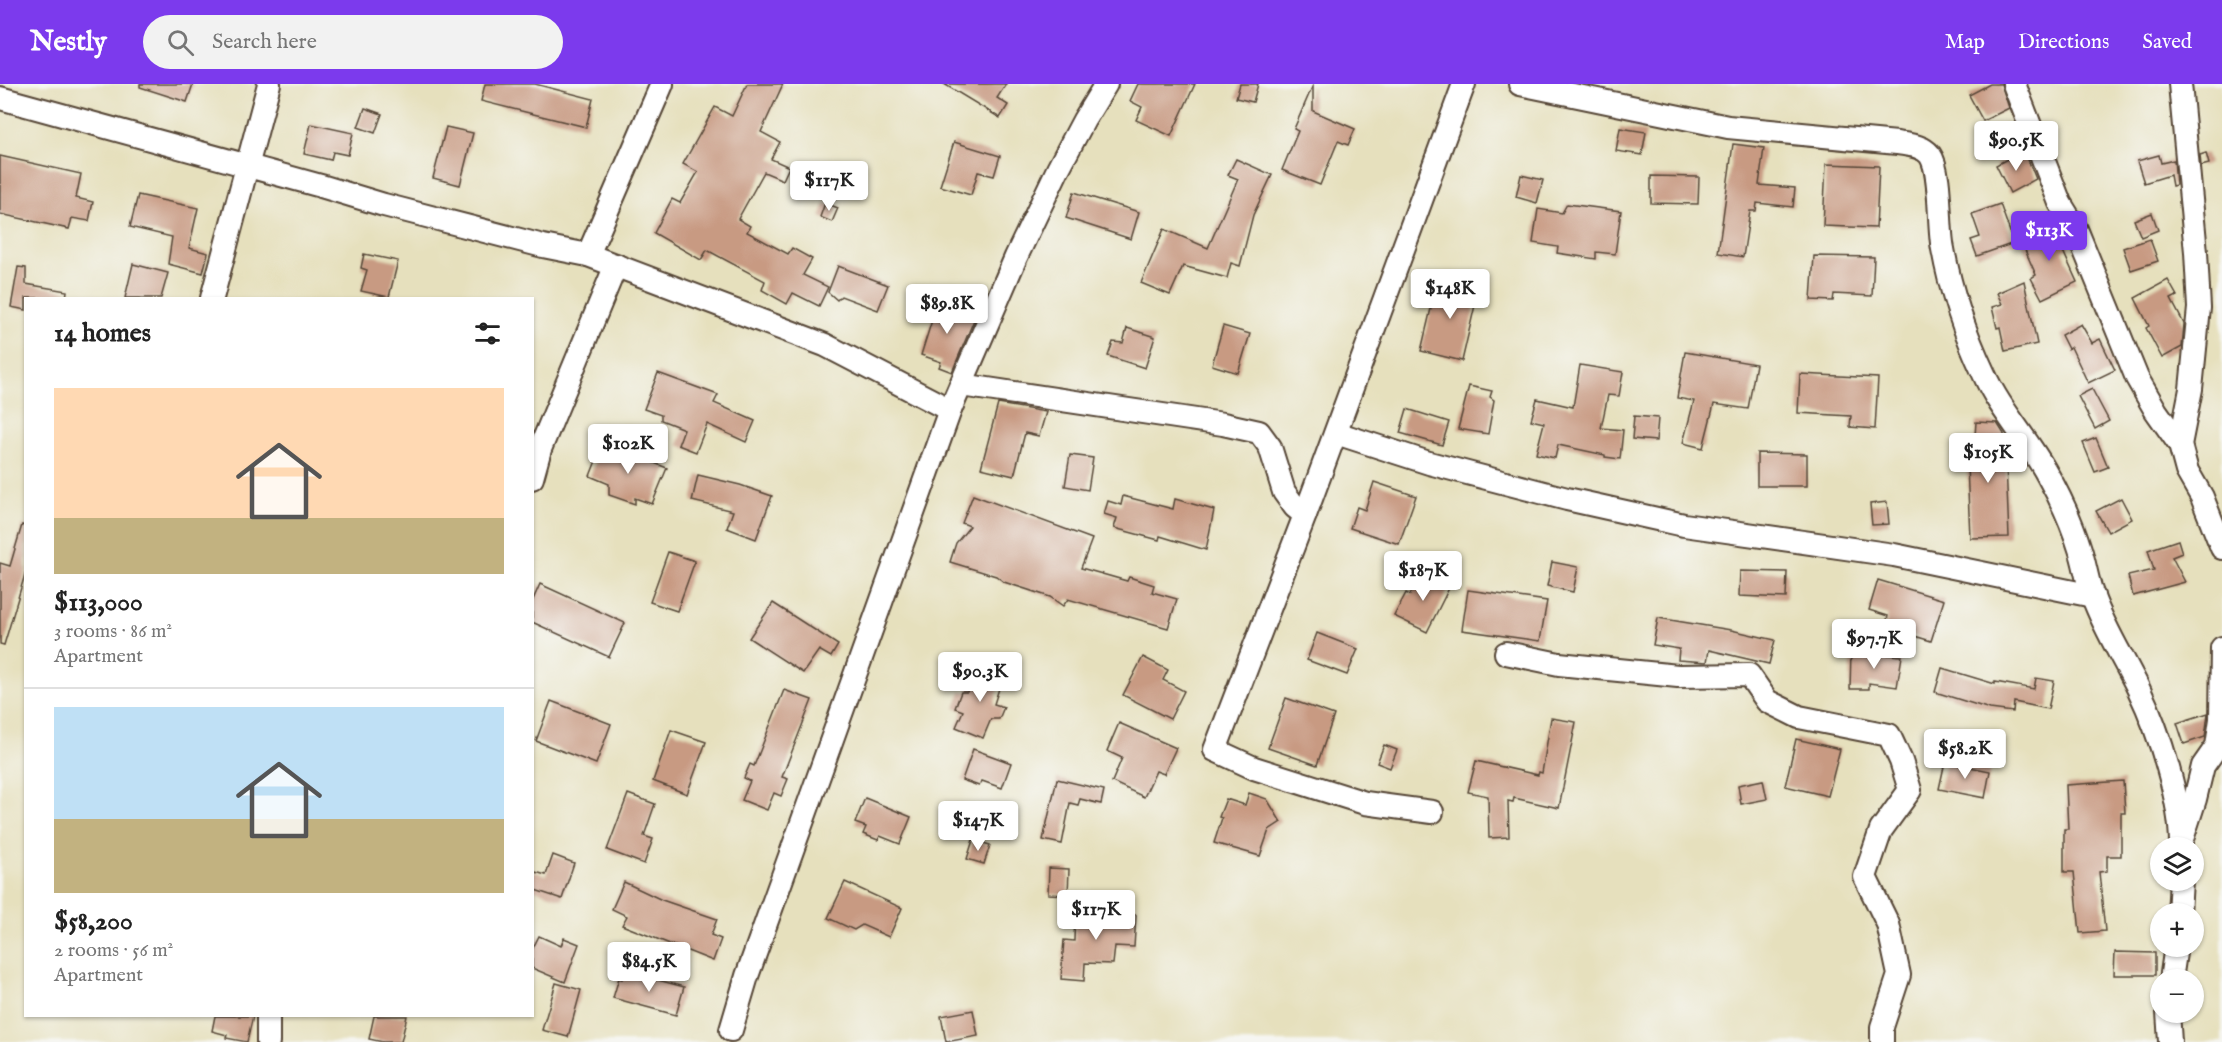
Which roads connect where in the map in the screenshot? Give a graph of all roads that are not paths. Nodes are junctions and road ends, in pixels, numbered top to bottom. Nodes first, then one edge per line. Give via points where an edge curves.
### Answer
1 (269, 84) edge
2 (662, 84) edge
3 (1106, 84) edge
4 (1464, 84) edge
5 (1520, 84) edge
6 (2014, 84) edge
7 (2180, 84) edge
8 (0, 98) edge
9 (248, 167) junction
10 (588, 255) junction
11 (616, 265) junction
12 (212, 297) edge
13 (961, 385) junction
14 (950, 410) junction
15 (1336, 433) junction
16 (2180, 445) junction
17 (534, 471) edge
18 (1305, 515) junction
19 (2217, 521) edge
20 (2222, 548) edge
21 (2093, 596) junction
22 (2222, 648) edge
23 (1506, 653) dead end
24 (2203, 766) junction
25 (2172, 787) junction
26 (1432, 812) dead end
27 (2180, 837) edge
28 (2183, 837) edge
29 (268, 1017) edge
30 (2169, 1023) edge
31 (731, 1030) dead end
32 (268, 1042) edge
33 (1882, 1042) edge
34 (2170, 1042) edge

1 - 9 street
2 - 10 street
3 - 13 street via 1058,169
4 - 15 street
5 - 21 street via 1728,127 1920,147 1930,156 1935,170 1942,248 1970,343 1990,387 2047,474 2079,547
6 - 16 street via 2060,203 2076,229 2138,378
7 - 16 street via 2199,308 2191,389
8 - 9 street
9 - 10 street via 446,222
9 - 12 street
10 - 11 street
11 - 14 street via 825,345
11 - 17 street
13 - 14 street
13 - 18 street via 1259,432 1270,447 1284,492
14 - 31 street
15 - 18 street
15 - 21 street via 1429,463 1684,525 1894,555
16 - 19 street via 2187,471
18 - 26 street via 1215,750 1254,768 1365,802
19 - 20 street
21 - 25 street via 2140,691 2162,747
22 - 24 street via 2217,746
23 - 33 street via 1559,664 1678,675 1749,675 1767,700 1799,717 1889,735 1910,790 1881,830 1865,877 1888,924 1899,975 1882,1027
24 - 25 street
24 - 28 street
25 - 27 street
29 - 32 street
30 - 34 street

